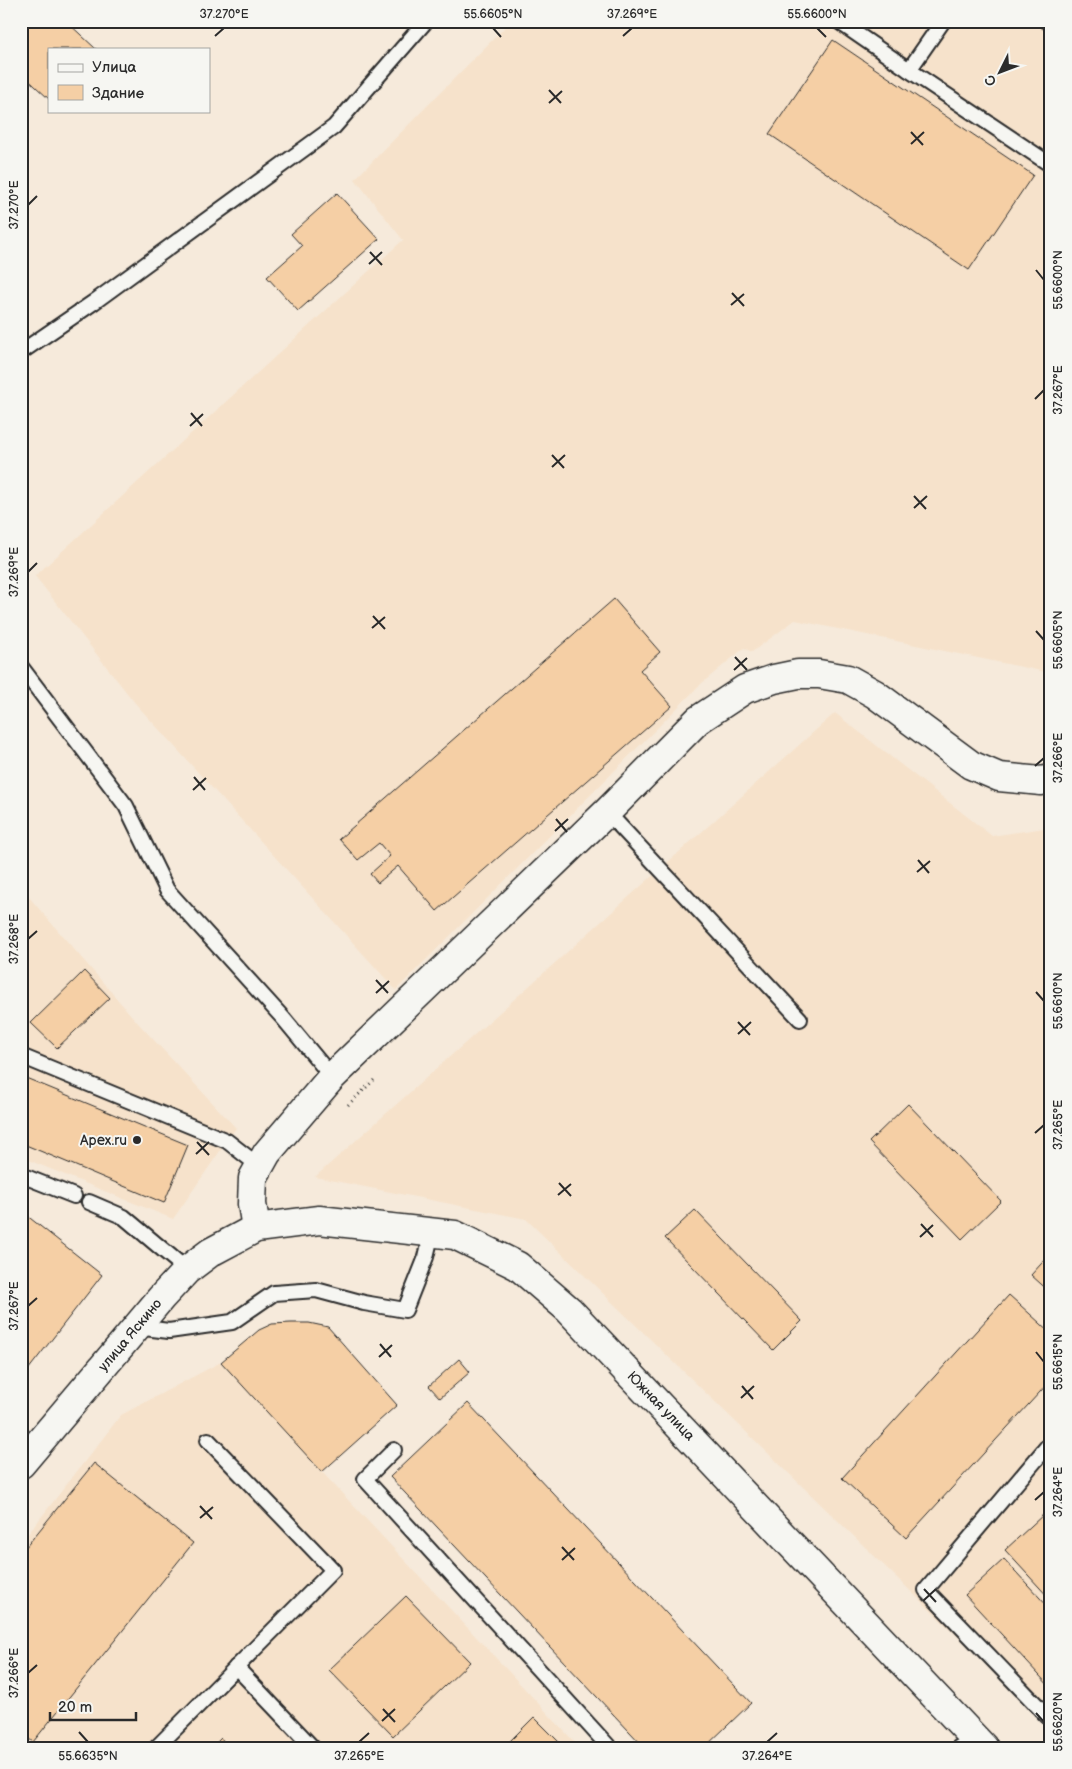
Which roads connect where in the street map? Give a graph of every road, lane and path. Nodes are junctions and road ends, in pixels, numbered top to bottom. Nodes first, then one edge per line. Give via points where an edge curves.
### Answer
1 (426, 21) edge
2 (838, 21) edge
3 (942, 21) edge
4 (909, 70) junction
5 (1051, 165) edge
6 (21, 352) edge
7 (21, 667) edge
8 (1051, 779) edge
9 (607, 812) junction
10 (800, 1019) dead end
11 (21, 1056) edge
12 (332, 1078) junction
13 (259, 1166) junction
14 (21, 1175) edge
15 (74, 1196) dead end
16 (88, 1202) dead end
17 (256, 1228) junction
18 (432, 1232) junction
19 (187, 1270) junction
20 (136, 1327) junction
21 (208, 1440) dead end
22 (1051, 1442) edge
23 (394, 1450) dead end
24 (21, 1464) edge
25 (236, 1667) junction
26 (1051, 1720) edge
27 (972, 1745) edge
28 (156, 1748) edge
29 (313, 1748) edge
30 (610, 1748) edge

1 - 6 lane via 334,127
2 - 4 lane
3 - 4 lane
4 - 5 lane
7 - 12 lane via 126,806 168,890 283,1018
8 - 9 street via 999,777 971,765 875,694 848,678 798,674 745,689 698,720
9 - 10 lane
9 - 12 street
11 - 13 lane via 227,1142
12 - 13 street
13 - 17 street via 252,1187
14 - 15 lane
16 - 19 lane via 124,1217
17 - 18 street, Южная улица via 319,1220
17 - 19 street, улица Яскино via 211,1252
18 - 20 lane via 426,1257 405,1310 316,1290 274,1293 232,1322 169,1331
18 - 27 street, Южная улица via 456,1236 518,1266 569,1310 664,1408
19 - 20 street, улица Яскино
20 - 24 street, улица Яскино
21 - 25 lane via 333,1570
22 - 26 lane via 926,1590
23 - 30 lane via 364,1478
25 - 28 lane
25 - 29 lane

